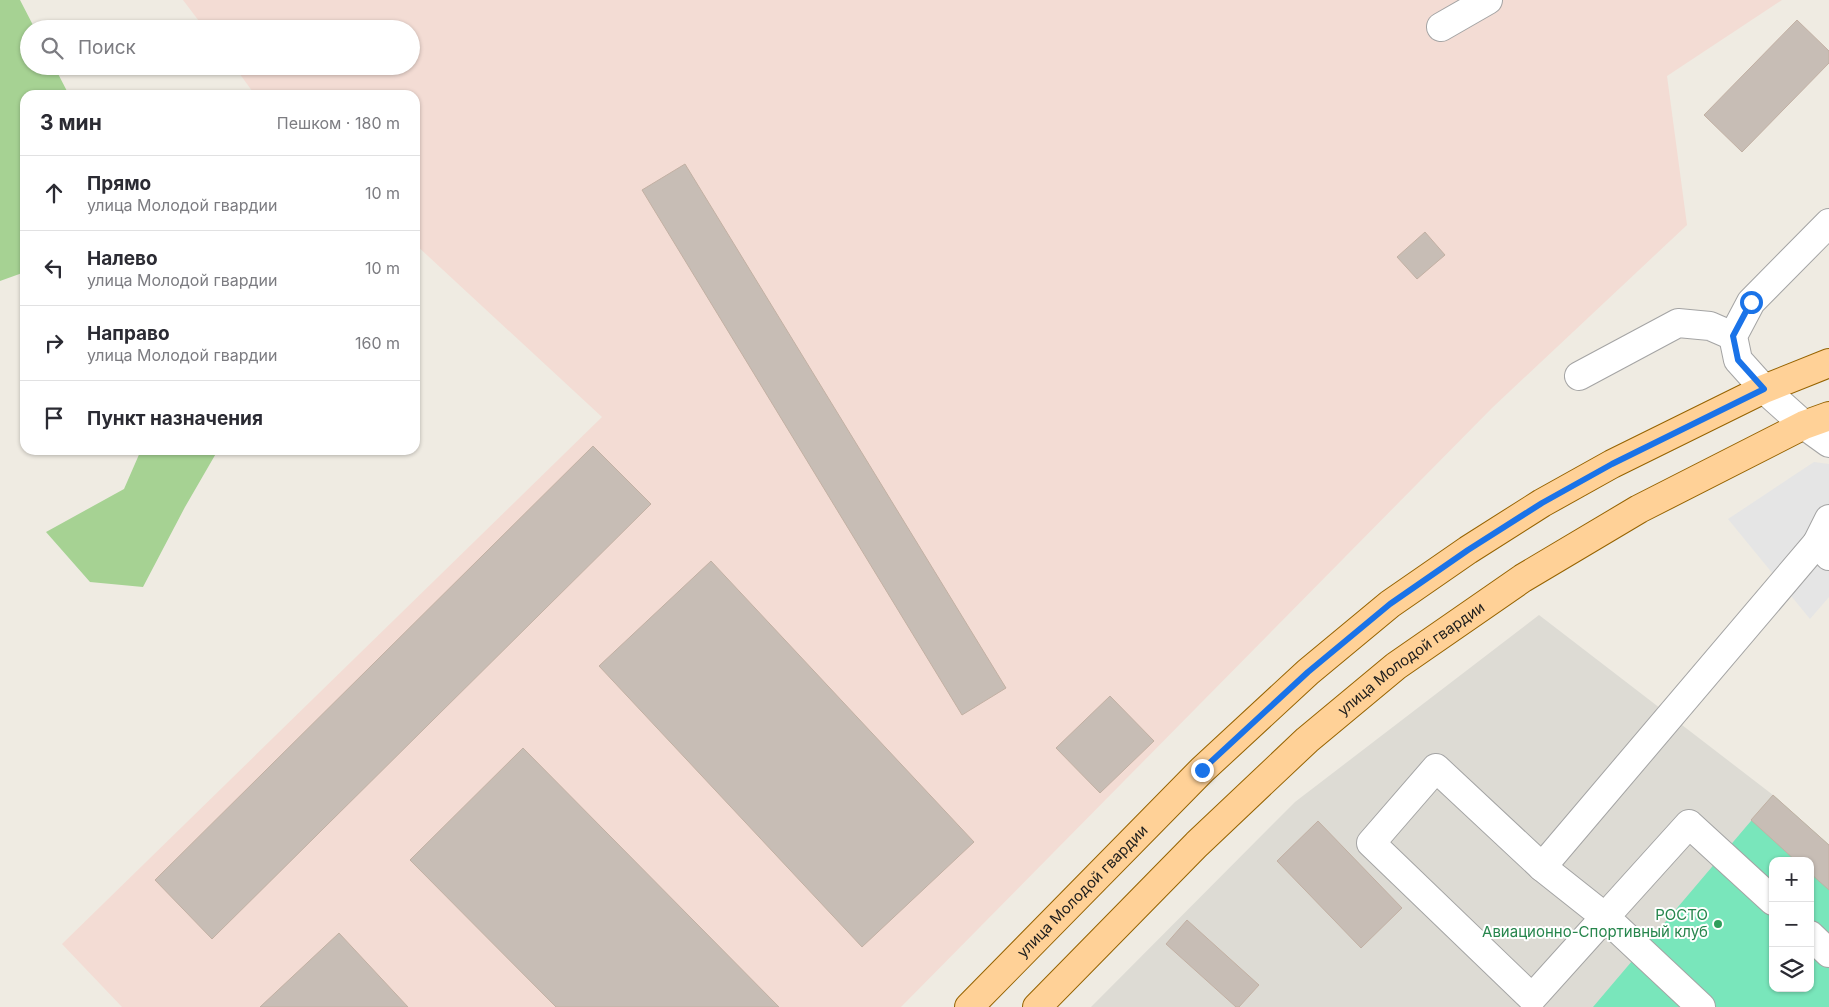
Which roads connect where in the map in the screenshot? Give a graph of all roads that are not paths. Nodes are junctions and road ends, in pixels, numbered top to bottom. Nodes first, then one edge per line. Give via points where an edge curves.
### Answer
1 (1488, 0) edge
2 (1441, 27) dead end
3 (1829, 223) edge
4 (1733, 336) junction
5 (1829, 363) edge
6 (1579, 376) dead end
7 (1764, 389) junction
8 (1816, 420) edge
9 (1829, 443) edge
10 (1829, 518) edge
11 (1823, 549) edge
12 (1542, 867) junction
13 (1769, 897) edge
14 (1605, 917) junction
15 (1814, 939) edge
16 (1829, 953) edge
17 (1530, 1002) edge
18 (969, 1007) edge
19 (1037, 1007) edge
20 (1701, 1007) edge

1 - 2 street
3 - 4 street via 1751,302
4 - 6 street via 1710,326 1678,323
4 - 7 street via 1738,360
5 - 7 main road, улица Молодой гвардии
7 - 8 street
7 - 18 main road, улица Молодой гвардии via 1612,464 1542,503 1390,604 1308,672 1202,770
8 - 9 street
8 - 19 main road, улица Молодой гвардии via 1622,518 1523,578 1396,666 1307,740 1197,844
10 - 11 street
11 - 12 street
12 - 14 street
12 - 17 street via 1436,768 1371,843
13 - 14 street via 1690,824
14 - 17 street
14 - 20 street
15 - 16 street

